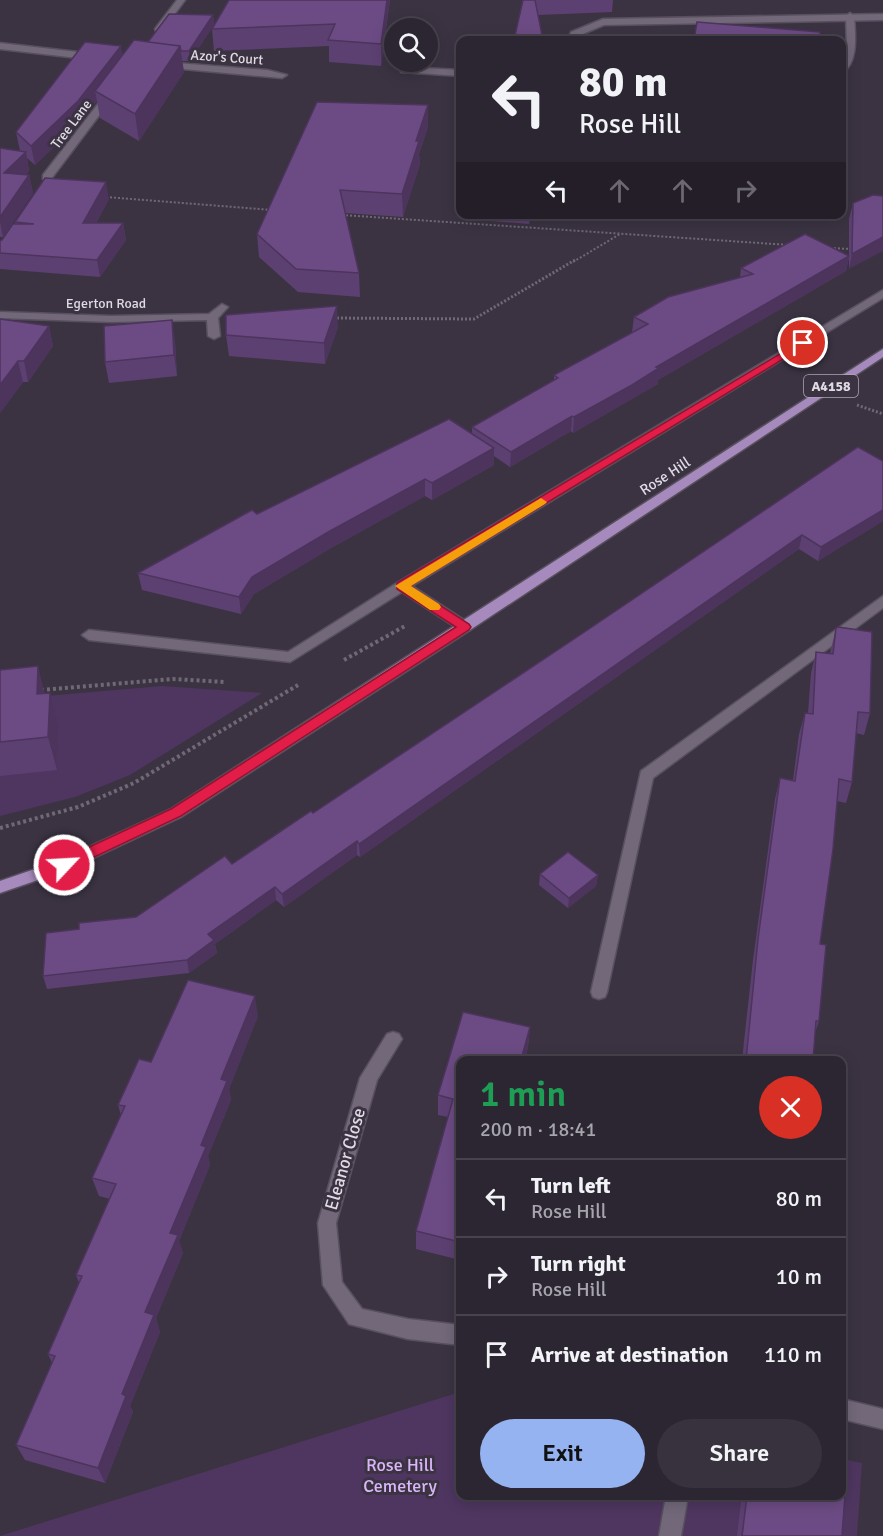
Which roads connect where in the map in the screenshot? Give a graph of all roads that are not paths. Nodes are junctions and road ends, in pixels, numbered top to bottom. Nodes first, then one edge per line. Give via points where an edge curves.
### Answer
1 (181, 0) edge
2 (849, 16) junction
3 (883, 16) edge
4 (155, 35) edge
5 (573, 36) edge
6 (0, 46) edge
7 (101, 57) edge
8 (846, 61) edge
9 (156, 64) edge
10 (438, 72) edge
11 (456, 73) edge
12 (282, 75) dead end
13 (115, 88) edge
14 (47, 177) edge
15 (883, 293) edge
16 (222, 307) dead end
17 (0, 315) edge
18 (212, 317) junction
19 (214, 336) dead end
20 (883, 352) edge
21 (402, 586) junction
22 (883, 601) edge
23 (465, 627) junction
24 (89, 635) dead end
25 (0, 887) edge
26 (599, 992) dead end
27 (393, 1039) dead end
28 (456, 1335) edge
29 (846, 1410) edge
30 (883, 1419) edge
31 (676, 1500) edge
32 (670, 1536) edge

1 - 4 street
2 - 3 street
2 - 5 street via 603,22
2 - 8 street via 851,49
6 - 7 street
9 - 12 street, Azor's Court
10 - 11 street
13 - 14 street, Tree Lane
15 - 21 street
16 - 18 street
17 - 18 street, Egerton Road
18 - 19 street
20 - 23 main road, Rose Hill / A4158
21 - 23 street
21 - 24 street via 290,657
22 - 26 street via 646,775
23 - 25 main road, Rose Hill / A4158 via 176,813 64,865
27 - 28 street, Eleanor Close via 369,1078 327,1222 333,1285 356,1317
29 - 30 street
31 - 32 street

